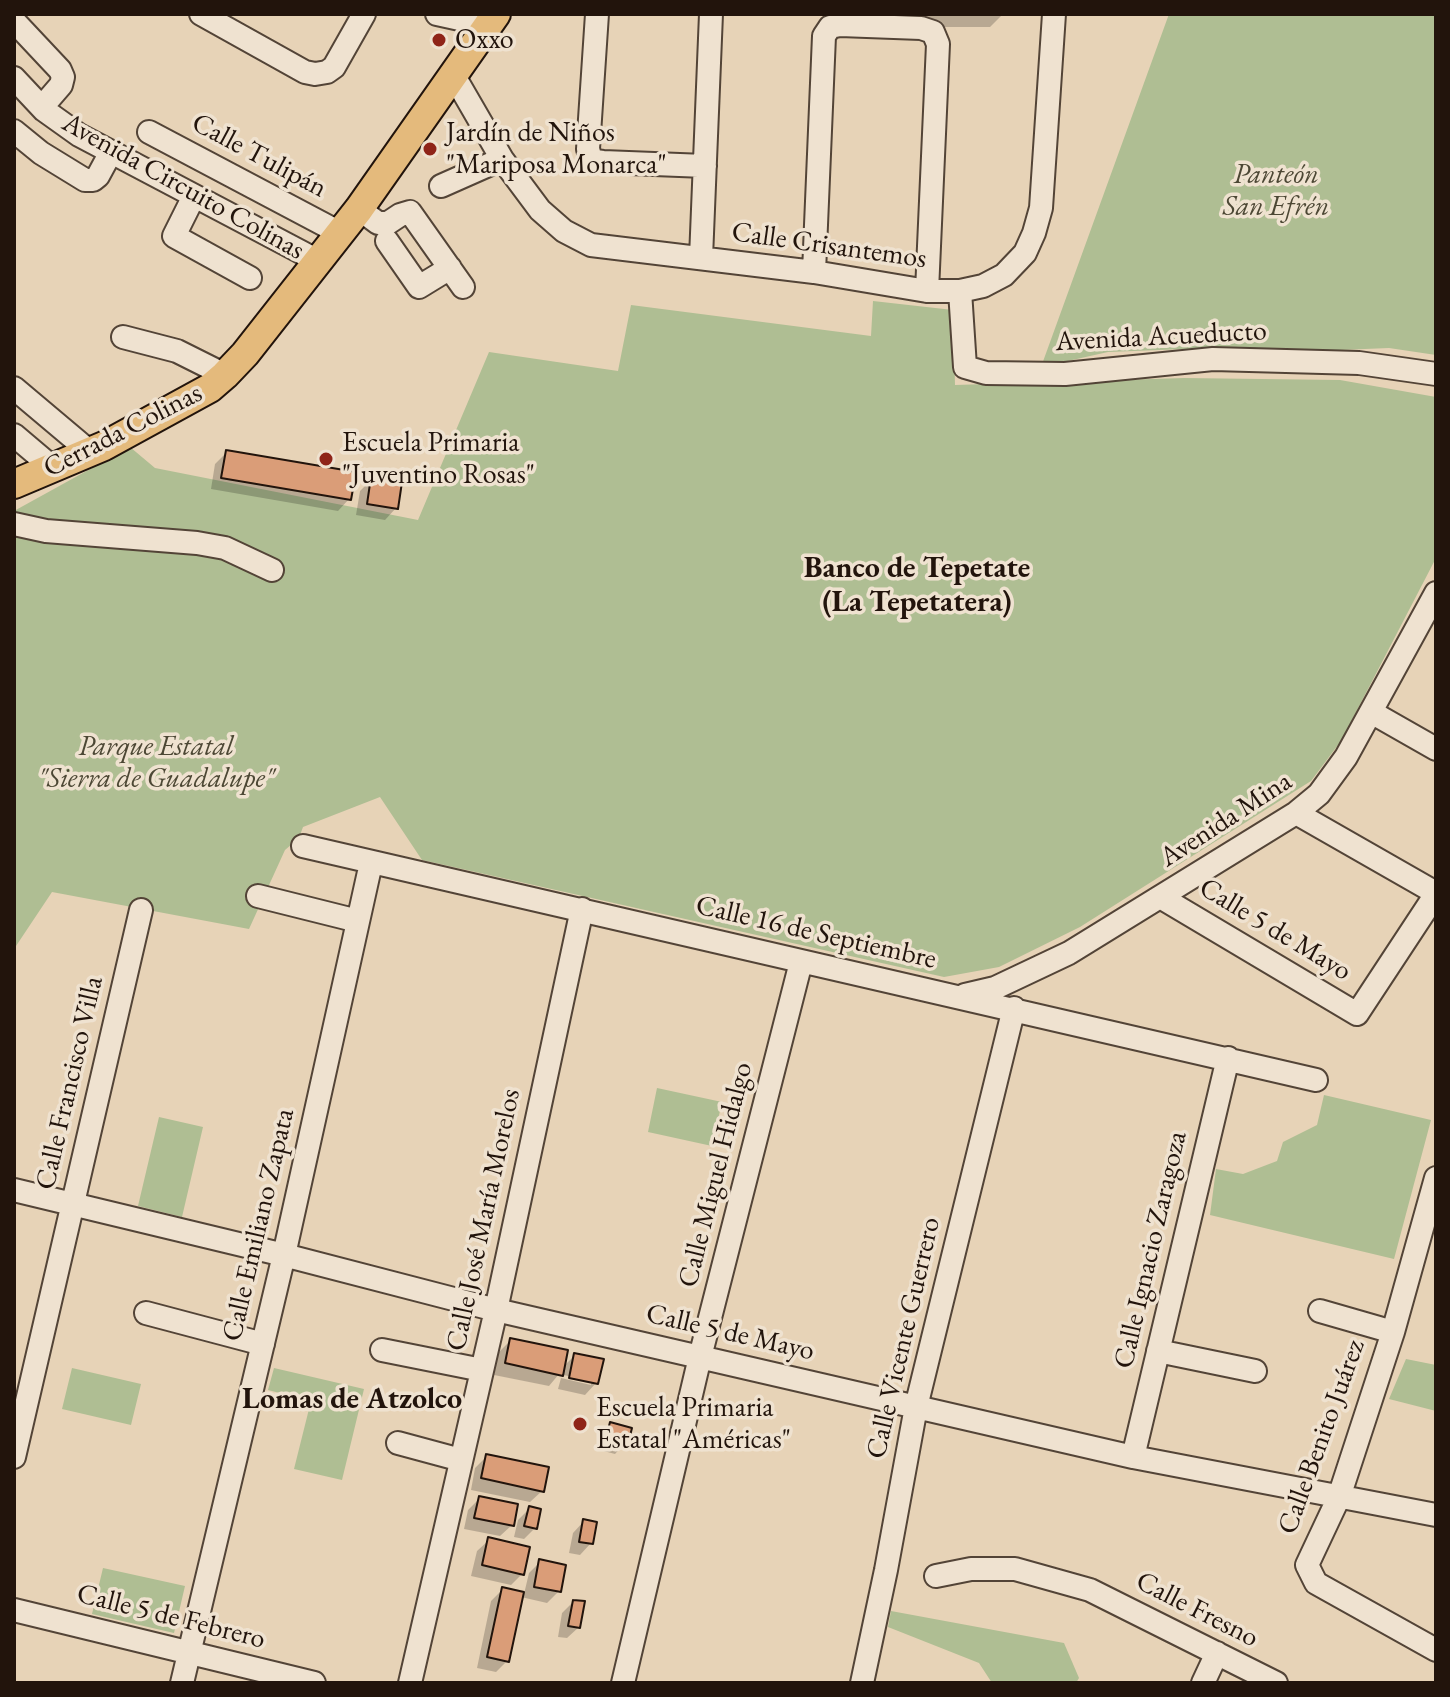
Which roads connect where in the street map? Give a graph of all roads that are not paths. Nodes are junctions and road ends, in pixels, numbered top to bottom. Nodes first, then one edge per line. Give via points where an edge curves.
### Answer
1 (201, 14) edge
2 (364, 14) edge
3 (437, 14) edge
4 (597, 14) edge
5 (711, 14) edge
6 (1054, 14) edge
7 (492, 20) edge
8 (14, 21) edge
9 (454, 76) junction
10 (14, 78) edge
11 (42, 107) junction
12 (14, 131) edge
13 (149, 132) dead end
14 (111, 152) junction
15 (502, 159) junction
16 (705, 166) junction
17 (441, 186) dead end
18 (194, 196) junction
19 (359, 209) junction
20 (340, 233) junction
21 (387, 241) dead end
22 (701, 258) junction
23 (318, 261) junction
24 (814, 272) junction
25 (250, 278) dead end
26 (927, 291) junction
27 (960, 291) junction
28 (123, 337) dead end
29 (1436, 374) edge
30 (225, 375) junction
31 (14, 388) edge
32 (14, 435) edge
33 (90, 452) junction
34 (53, 468) junction
35 (14, 484) edge
36 (14, 524) edge
37 (272, 570) dead end
38 (1435, 596) edge
39 (1371, 712) junction
40 (1436, 749) edge
41 (1296, 813) junction
42 (303, 846) dead end
43 (371, 863) junction
44 (1436, 894) edge
45 (258, 896) dead end
46 (1162, 898) junction
47 (582, 909) junction
48 (141, 910) dead end
49 (358, 921) junction
50 (801, 962) junction
51 (957, 997) junction
52 (1014, 1008) junction
53 (1228, 1058) junction
54 (1316, 1080) dead end
55 (1436, 1178) edge
56 (14, 1190) edge
57 (72, 1204) junction
58 (284, 1255) junction
59 (496, 1310) junction
60 (1320, 1311) dead end
61 (146, 1313) dead end
62 (1393, 1332) junction
63 (263, 1344) junction
64 (382, 1350) dead end
65 (14, 1351) edge
66 (1158, 1351) junction
67 (37, 1355) junction
68 (700, 1357) junction
69 (482, 1370) junction
70 (1255, 1371) dead end
71 (916, 1407) junction
72 (398, 1443) dead end
73 (14, 1457) edge
74 (1133, 1457) junction
75 (461, 1460) junction
76 (1339, 1497) junction
77 (1436, 1515) edge
78 (936, 1576) dead end
79 (14, 1610) edge
80 (1436, 1650) edge
81 (191, 1653) junction
82 (1217, 1653) junction
83 (182, 1683) edge
84 (314, 1683) edge
85 (410, 1683) edge
86 (623, 1683) edge
87 (862, 1683) edge
88 (1203, 1683) edge
89 (1276, 1683) edge

1 - 2 street via 315,74 334,67
3 - 7 street
4 - 16 street via 590,156 603,162
5 - 16 street
6 - 27 street, Calle Crisantemos via 1041,208 1034,233 1025,253 1004,275
7 - 9 main road, Avenida Circuito Colinas
8 - 11 street via 63,77
9 - 15 street, Calle Crisantemos
9 - 19 main road, Avenida Circuito Colinas
10 - 11 street, Avenida Circuito Colinas
11 - 14 street, Avenida Circuito Colinas
12 - 14 street via 85,180 98,176
13 - 20 street, Calle Tulipán
14 - 18 street, Avenida Circuito Colinas
15 - 17 street
15 - 22 street, Calle Crisantemos via 540,210 591,245
16 - 22 street
18 - 23 street, Avenida Circuito Colinas
18 - 25 street via 174,236
19 - 20 main road, Avenida Circuito Colinas
19 - 21 street via 378,223 410,212 456,278 419,287
20 - 23 main road, Avenida Circuito Colinas
22 - 24 street, Calle Crisantemos
23 - 30 main road, Cerrada Colinas
24 - 26 street, Calle Crisantemos
24 - 26 street via 824,36 830,27 840,25 921,28 933,32 938,44
26 - 27 street, Calle Crisantemos
27 - 29 street, Avenida Acueducto via 965,367 986,373 1065,374 1213,359 1359,363
28 - 30 street via 177,351
30 - 33 main road, Cerrada Colinas
31 - 33 street
32 - 34 street
33 - 34 main road, Cerrada Colinas
34 - 35 main road, Cerrada Colinas
36 - 37 street via 197,543 225,548
38 - 39 street, Avenida Mina
39 - 40 street
39 - 41 street, Avenida Mina via 1328,782
41 - 44 street
41 - 46 street, Avenida Mina
42 - 43 street, Calle 16 de Septiembre
43 - 47 street, Calle 16 de Septiembre
43 - 49 street, Calle Emiliano Zapata
44 - 46 street, Calle 5 de Mayo via 1357,1014
45 - 49 street
46 - 51 street, Avenida Mina via 1069,953 995,988
47 - 50 street, Calle 16 de Septiembre
47 - 59 street, Calle José María Morelos
48 - 57 street, Calle Francisco Villa
49 - 58 street, Calle Emiliano Zapata
50 - 51 street, Calle 16 de Septiembre
50 - 68 street, Calle Miguel Hidalgo
51 - 52 street, Calle 16 de Septiembre
52 - 53 street, Calle 16 de Septiembre
52 - 71 street, Calle Vicente Guerrero
53 - 54 street, Calle 16 de Septiembre
53 - 66 street, Calle Ignacio Zaragoza
55 - 62 street, Calle Benito Juárez
56 - 57 street, Calle 5 de Mayo
57 - 58 street, Calle 5 de Mayo
57 - 67 street, Calle Francisco Villa
58 - 59 street, Calle 5 de Mayo
58 - 63 street, Calle Emiliano Zapata
59 - 68 street, Calle 5 de Mayo
59 - 69 street, Calle José María Morelos
60 - 62 street
61 - 63 street
62 - 76 street, Calle Benito Juárez
63 - 81 street, Calle Emiliano Zapata
64 - 69 street
65 - 67 street
66 - 70 street
66 - 74 street, Calle Ignacio Zaragoza
67 - 73 street, Calle Francisco Villa
68 - 71 street, Calle 5 de Mayo
68 - 86 street, Calle Miguel Hidalgo
69 - 75 street, Calle José María Morelos
71 - 74 street, Calle 5 de Mayo
71 - 87 street, Calle Vicente Guerrero
72 - 75 street
74 - 76 street, Calle 5 de Mayo
75 - 85 street, Calle José María Morelos
76 - 77 street, Calle 5 de Mayo
76 - 80 street, Calle Benito Juárez via 1307,1565 1316,1583
78 - 82 street, Calle Fresno via 1015,1569 1090,1590
79 - 81 street, Calle 5 de Febrero
81 - 83 street, Calle Emiliano Zapata
81 - 84 street, Calle 5 de Febrero
82 - 88 street
82 - 89 street, Calle Fresno

